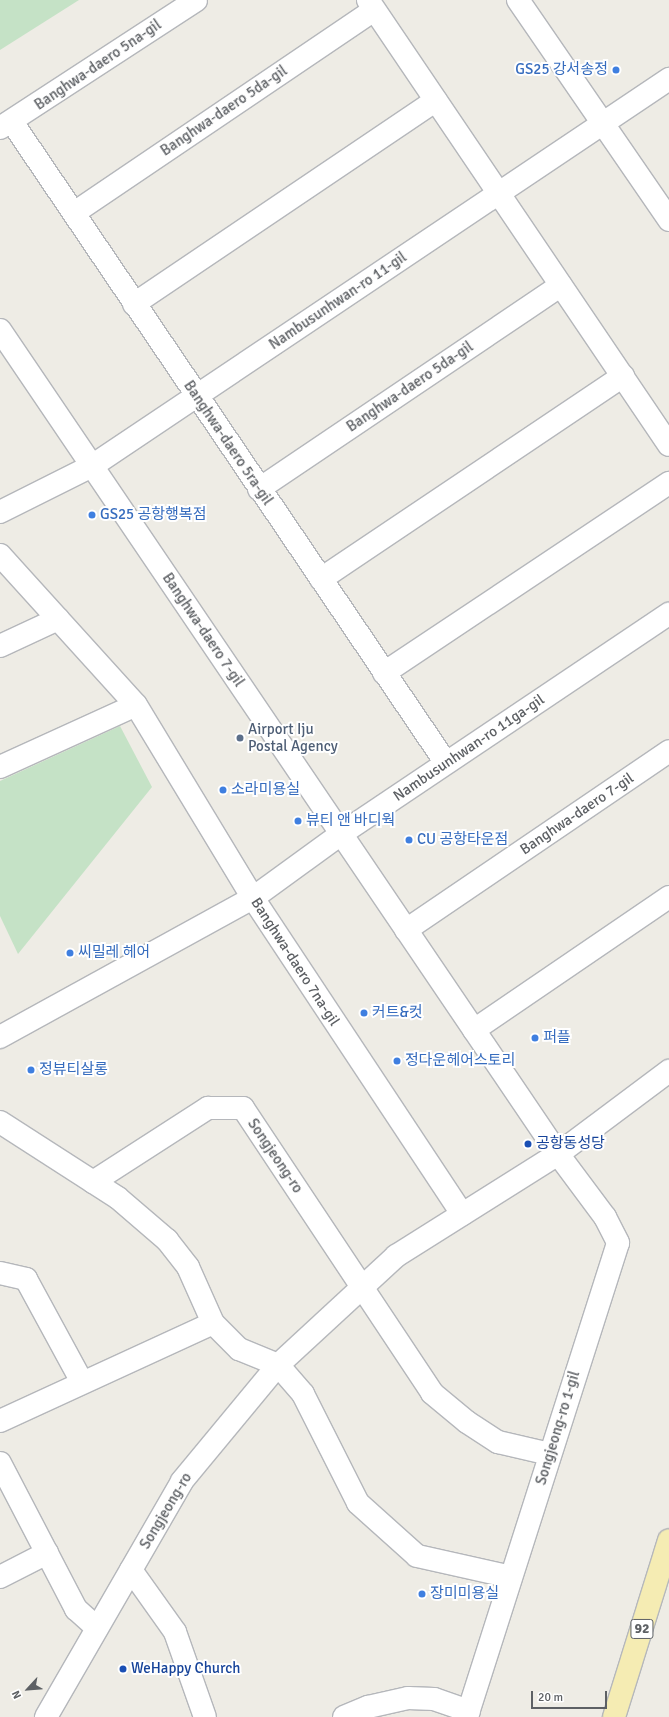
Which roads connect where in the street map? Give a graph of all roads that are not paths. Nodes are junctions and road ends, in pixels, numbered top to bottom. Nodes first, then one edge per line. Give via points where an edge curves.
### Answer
1 (196, 0) edge
2 (518, 0) edge
3 (371, 5) edge
4 (669, 79) edge
5 (436, 100) junction
6 (603, 123) junction
7 (6, 125) edge
8 (499, 193) junction
9 (74, 213) junction
10 (669, 220) edge
11 (561, 284) junction
12 (134, 304) junction
13 (0, 330) edge
14 (623, 376) junction
15 (196, 396) junction
16 (669, 444) edge
17 (92, 466) junction
18 (669, 483) edge
19 (259, 489) junction
20 (0, 512) edge
21 (0, 555) edge
22 (321, 579) junction
23 (669, 614) edge
24 (58, 619) junction
25 (0, 646) edge
26 (384, 672) junction
27 (136, 705) junction
28 (669, 751) edge
29 (446, 763) junction
30 (0, 767) edge
31 (341, 834) junction
32 (669, 897) edge
33 (253, 898) junction
34 (406, 930) junction
35 (474, 1030) junction
36 (0, 1037) edge
37 (669, 1071) edge
38 (0, 1122) edge
39 (558, 1154) junction
40 (93, 1182) junction
41 (462, 1214) junction
42 (0, 1273) edge
43 (362, 1287) junction
44 (213, 1323) junction
45 (278, 1365) junction
46 (82, 1382) junction
47 (0, 1420) edge
48 (550, 1454) junction
49 (0, 1463) edge
50 (669, 1540) edge
51 (47, 1553) junction
52 (131, 1570) junction
53 (0, 1577) edge
54 (511, 1577) junction
55 (97, 1628) junction
56 (468, 1714) edge
57 (46, 1717) edge
58 (205, 1717) edge
59 (344, 1717) edge
60 (614, 1717) edge

1 - 7 street, Banghwa-daero 5na-gil
2 - 6 street
3 - 5 street, Banghwa-daero 5da-gil
3 - 9 street, Banghwa-daero 5da-gil
4 - 6 street, Nambusunhwan-ro 11-gil
5 - 8 street, Banghwa-daero 5da-gil
5 - 12 street
6 - 8 street, Nambusunhwan-ro 11-gil
6 - 10 street
7 - 9 street, Banghwa-daero 5ra-gil
8 - 11 street, Banghwa-daero 5da-gil
8 - 15 street, Nambusunhwan-ro 11-gil
9 - 12 street, Banghwa-daero 5ra-gil
11 - 14 street, Banghwa-daero 5da-gil
11 - 19 street, Banghwa-daero 5da-gil
12 - 15 street, Banghwa-daero 5ra-gil
13 - 17 street, Banghwa-daero 7-gil
14 - 16 street, Banghwa-daero 5da-gil
14 - 22 street
15 - 17 street, Nambusunhwan-ro 11-gil
15 - 19 street, Banghwa-daero 5ra-gil
17 - 20 street, Nambusunhwan-ro 11-gil
17 - 31 street, Banghwa-daero 7-gil
18 - 26 street
19 - 22 street, Banghwa-daero 5ra-gil
21 - 24 street, Banghwa-daero 7na-gil
22 - 26 street, Banghwa-daero 5ra-gil
23 - 29 street, Nambusunhwan-ro 11ga-gil
24 - 25 street
24 - 27 street, Banghwa-daero 7na-gil
26 - 29 street, Banghwa-daero 5ra-gil
27 - 30 street
27 - 33 street, Banghwa-daero 7na-gil
28 - 34 street, Banghwa-daero 7-gil
29 - 31 street, Nambusunhwan-ro 11ga-gil
31 - 33 street, Nambusunhwan-ro 11ga-gil
31 - 34 street, Banghwa-daero 7-gil
32 - 35 street
33 - 36 street, Nambusunhwan-ro 11ga-gil
33 - 41 street, Banghwa-daero 7na-gil
34 - 35 street, Banghwa-daero 7-gil
35 - 39 street, Banghwa-daero 7-gil
37 - 39 street, Songjeong-ro
38 - 40 street
39 - 41 street, Songjeong-ro
39 - 48 street, Songjeong-ro 1-gil via 605,1216 618,1243
40 - 43 street, Songjeong-ro via 208,1108 243,1108
40 - 44 street via 118,1198 167,1240 188,1267
41 - 43 street, Songjeong-ro via 396,1256
42 - 46 street via 26,1279
43 - 45 street, Songjeong-ro
43 - 48 street, Songjeong-ro via 432,1393 467,1422 498,1442
44 - 45 street via 239,1349
44 - 46 street
45 - 52 street, Songjeong-ro via 182,1481
45 - 54 street via 304,1394 358,1503 417,1556
46 - 47 street
48 - 54 street, Songjeong-ro 1-gil
49 - 51 street
50 - 60 main road, 92
51 - 53 street
51 - 55 street via 76,1609
52 - 55 street, Songjeong-ro
52 - 58 street via 175,1632
54 - 56 street, Songjeong-ro 1-gil
55 - 57 street, Songjeong-ro
56 - 59 street via 434,1699 408,1698 368,1707

